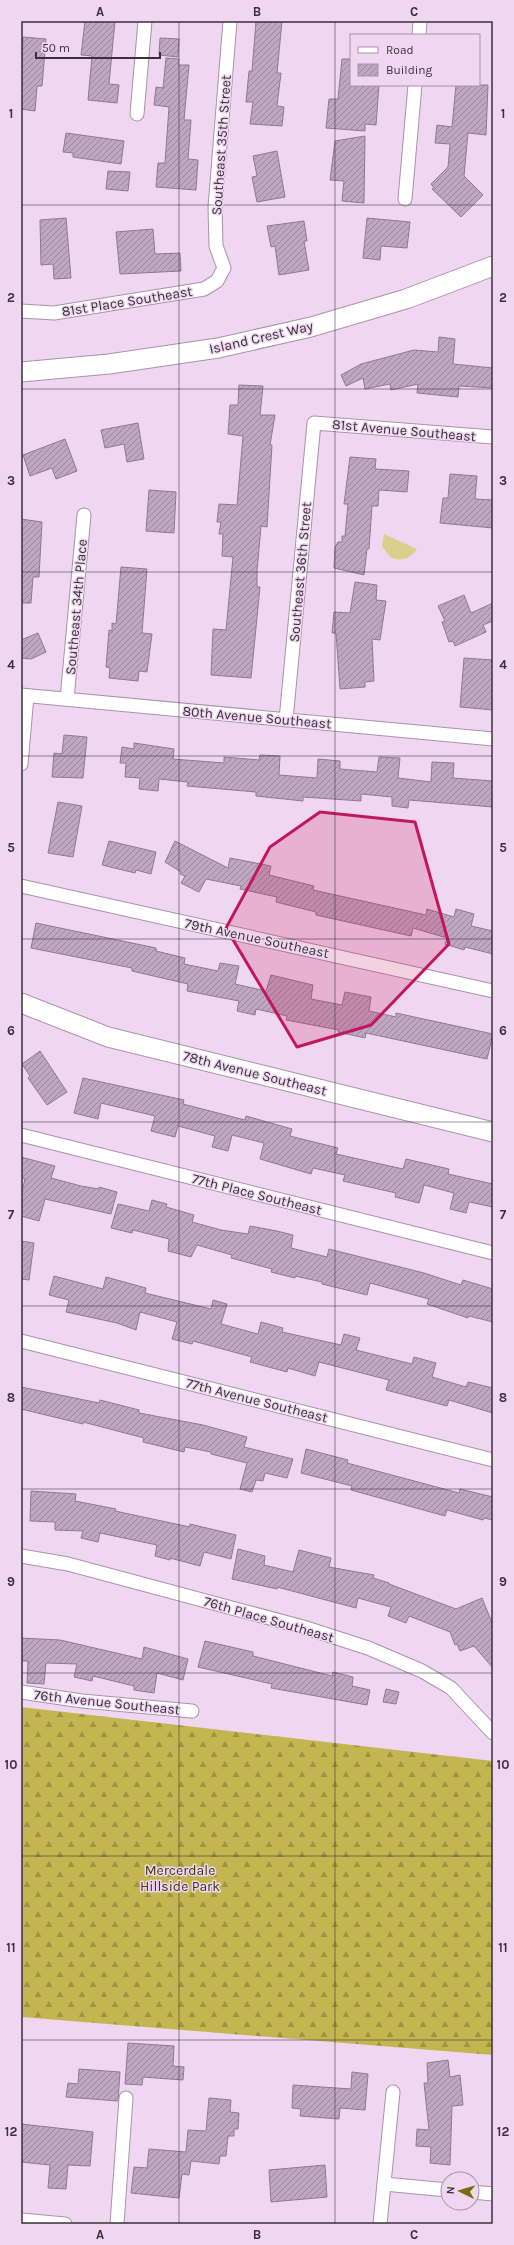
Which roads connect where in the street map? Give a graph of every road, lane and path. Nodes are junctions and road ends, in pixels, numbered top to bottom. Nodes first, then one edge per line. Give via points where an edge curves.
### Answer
1 (145, 21) edge
2 (230, 21) edge
3 (420, 21) edge
4 (419, 34) edge
5 (415, 86) edge
6 (137, 114) dead end
7 (405, 200) dead end
8 (493, 266) edge
9 (224, 268) joint
10 (21, 311) edge
11 (21, 372) edge
12 (314, 423) joint
13 (493, 437) edge
14 (84, 515) dead end
15 (24, 696) edge
16 (67, 699) junction
17 (286, 720) junction
18 (493, 739) edge
19 (21, 764) edge
20 (21, 886) edge
21 (493, 991) edge
22 (21, 1003) edge
23 (493, 1132) edge
24 (21, 1135) edge
25 (493, 1253) edge
26 (21, 1341) edge
27 (493, 1460) edge
28 (21, 1556) edge
29 (21, 1692) edge
30 (192, 1712) dead end
31 (493, 1733) edge
32 (393, 2092) dead end
33 (126, 2098) dead end
34 (384, 2184) junction
35 (440, 2189) edge
36 (480, 2193) edge
37 (493, 2194) edge
38 (21, 2220) edge
39 (66, 2224) edge
40 (117, 2224) edge
41 (380, 2224) edge

1 - 6 street
2 - 9 street, Southeast 35th Street via 215,207 216,246
3 - 4 street
5 - 7 street
8 - 11 street, Island Crest Way via 406,299 311,327 218,348 109,364
9 - 10 street, 81st Place Southeast via 217,281 204,289 54,313
12 - 13 street, 81st Avenue Southeast
12 - 17 street, Southeast 36th Street
14 - 16 street, Southeast 34th Place
15 - 16 street, 80th Avenue Southeast
15 - 19 street
16 - 17 street, 80th Avenue Southeast
17 - 18 street, 80th Avenue Southeast
20 - 21 street, 79th Avenue Southeast
22 - 23 street, 78th Avenue Southeast via 108,1037
24 - 25 street, 77th Place Southeast
26 - 27 street, 77th Avenue Southeast
28 - 31 street, 76th Place Southeast via 68,1564 303,1627 368,1648 422,1671 451,1688
29 - 30 street, 76th Avenue Southeast
32 - 34 street
33 - 40 street
34 - 35 street
34 - 41 street
36 - 37 street
38 - 39 street

